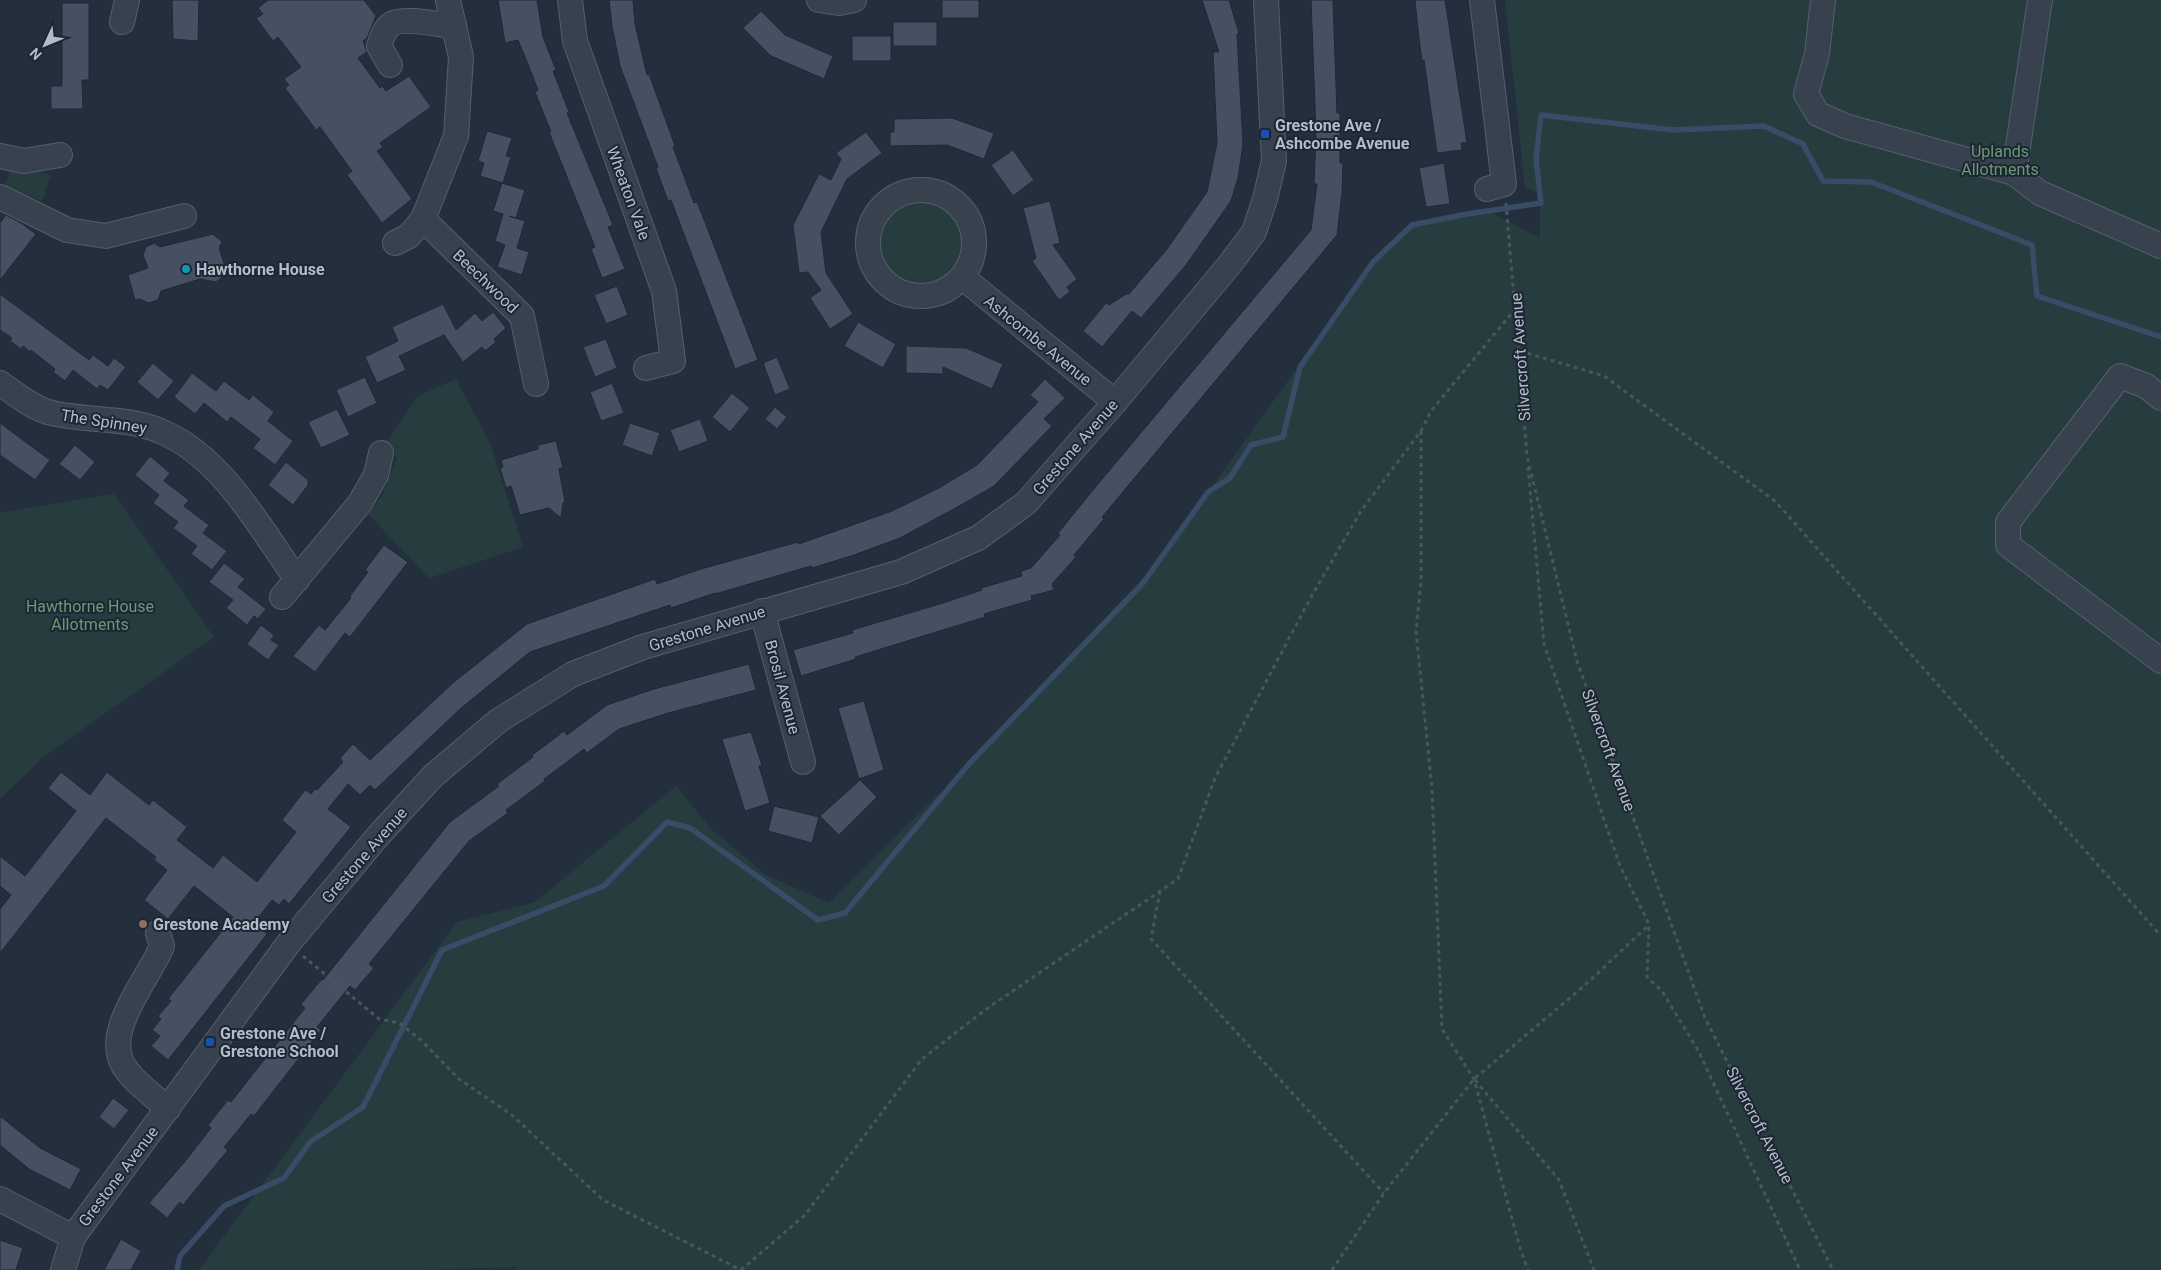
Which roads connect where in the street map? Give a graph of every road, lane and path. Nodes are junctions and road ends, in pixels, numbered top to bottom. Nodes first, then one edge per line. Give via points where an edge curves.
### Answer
1 (448, 0) edge
2 (570, 0) edge
3 (818, 0) edge
4 (854, 0) edge
5 (1266, 0) edge
6 (1482, 0) edge
7 (1823, 0) edge
8 (2040, 0) edge
9 (454, 26) junction
10 (390, 65) dead end
11 (60, 155) dead end
12 (0, 156) edge
13 (2014, 173) junction
14 (1496, 192) joint
15 (0, 197) edge
16 (184, 216) dead end
17 (423, 219) junction
18 (395, 243) dead end
19 (2161, 246) edge
20 (962, 277) junction
21 (1516, 308) junction
22 (1520, 351) junction
23 (646, 368) dead end
24 (0, 382) edge
25 (536, 384) dead end
26 (2161, 398) edge
27 (1115, 402) junction
28 (1421, 432) junction
29 (381, 453) dead end
30 (1527, 456) junction
31 (762, 611) junction
32 (2161, 661) edge
33 (803, 762) dead end
34 (1160, 891) junction
35 (1649, 924) junction
36 (158, 933) dead end
37 (2161, 936) edge
38 (288, 944) junction
39 (1474, 1079) junction
40 (168, 1109) junction
41 (1384, 1193) junction
42 (0, 1199) edge
43 (73, 1237) junction
44 (64, 1270) edge
45 (741, 1270) edge
46 (1332, 1270) edge
47 (1528, 1270) edge
48 (1594, 1270) edge
49 (1800, 1270) edge
50 (1833, 1270) edge

1 - 9 street
2 - 23 street, Wheaton Vale via 575,41 664,291 673,361
3 - 4 street via 839,3
5 - 27 street, Grestone Avenue via 1274,161 1254,232
6 - 14 street via 1504,184
7 - 13 street via 1817,54 1806,94 1818,114 1845,126
8 - 13 street
9 - 10 street via 402,21 391,24 379,46
9 - 17 street via 461,57 456,136
11 - 12 street via 24,161
13 - 19 street via 2040,194
14 - 21 path, Silvercroft Avenue via 1508,220
15 - 16 street via 67,230 106,236
17 - 18 street via 409,236
17 - 25 street, Beechwood via 522,316
20 - 20 street via 948,289 923,296 909,295 886,283 871,261 868,235 872,222 888,201 900,194 926,190 950,199 960,208 972,232 974,245 972,258
20 - 27 street, Ashcombe Avenue
21 - 22 path, Silvercroft Avenue
21 - 28 path via 1430,411
22 - 30 path, Silvercroft Avenue
22 - 37 path via 1604,376 1775,501
24 - 29 street, The Spinney via 47,412 124,421 160,430 188,445 245,504 290,588 360,503 376,475
26 - 32 street via 2146,386 2120,376 2008,522 2008,545
27 - 31 street, Grestone Avenue via 1026,503 978,538 901,572
28 - 34 path via 1361,511 1311,597 1215,778 1178,879
28 - 39 path via 1421,581 1416,631 1432,789 1442,1029
30 - 35 path via 1544,644 1620,866
30 - 50 path, Silvercroft Avenue via 1577,661 1705,1018
31 - 33 street, Brosil Avenue
31 - 38 street, Grestone Avenue via 643,647 573,674 498,721 434,776 378,836
34 - 41 path via 1151,939
34 - 45 path via 989,1007 922,1059 805,1215
35 - 39 path via 1584,986
35 - 49 path via 1647,977 1662,991 1698,1052
36 - 40 street via 162,946 121,1022 117,1050 127,1071
38 - 40 street, Grestone Avenue
38 - 45 path via 379,1020 399,1023 414,1034 459,1079 512,1115 604,1200
39 - 41 path
39 - 47 path
39 - 48 path via 1559,1180
40 - 43 street, Grestone Avenue
41 - 46 path
42 - 43 street
43 - 44 street, Grestone Avenue

